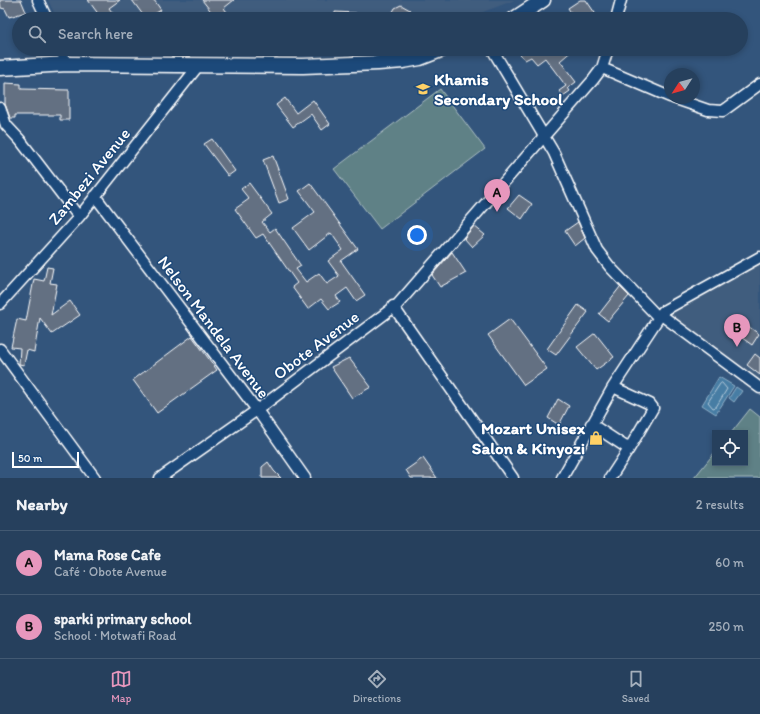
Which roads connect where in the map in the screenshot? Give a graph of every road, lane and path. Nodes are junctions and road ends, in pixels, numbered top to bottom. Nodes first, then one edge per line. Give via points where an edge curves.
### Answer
1 (38, 0) edge
2 (543, 0) edge
3 (621, 0) edge
4 (44, 12) edge
5 (525, 12) edge
6 (618, 12) edge
7 (63, 56) edge
8 (425, 56) edge
9 (496, 56) edge
10 (606, 56) edge
11 (67, 64) junction
12 (199, 65) junction
13 (0, 68) edge
14 (602, 68) junction
15 (760, 84) edge
16 (664, 94) edge
17 (690, 104) edge
18 (0, 108) edge
19 (544, 135) junction
20 (95, 196) junction
21 (79, 217) junction
22 (760, 257) edge
23 (0, 304) edge
24 (393, 306) junction
25 (659, 315) junction
26 (0, 349) edge
27 (613, 387) junction
28 (760, 388) edge
29 (257, 410) junction
30 (591, 424) junction
31 (630, 449) junction
32 (95, 478) edge
33 (160, 478) edge
34 (305, 478) edge
35 (513, 478) edge
36 (562, 478) edge
37 (610, 478) edge

1 - 4 street
2 - 5 main road
3 - 6 street
7 - 11 street
8 - 12 main road via 403,61 303,66
9 - 19 street
10 - 14 street, Obote Avenue
11 - 12 main road
11 - 13 main road
12 - 20 street, Zambezi Avenue
14 - 16 street
14 - 19 street, Obote Avenue via 580,97
15 - 17 street via 723,111 708,110
18 - 21 street via 6,125
19 - 24 street, Obote Avenue via 398,304
19 - 25 street via 597,250 610,267
20 - 21 street, Zambezi Avenue
20 - 29 street, Nelson Mandela Avenue
21 - 23 street, Zambezi Avenue
22 - 25 street via 668,307
24 - 29 street, Obote Avenue
24 - 35 street
25 - 27 street
25 - 28 street
26 - 32 street
27 - 30 street
27 - 31 street via 650,404 653,408
29 - 33 street, Obote Avenue
29 - 34 street, Nelson Mandela Avenue
30 - 31 street
30 - 36 street
31 - 37 street

